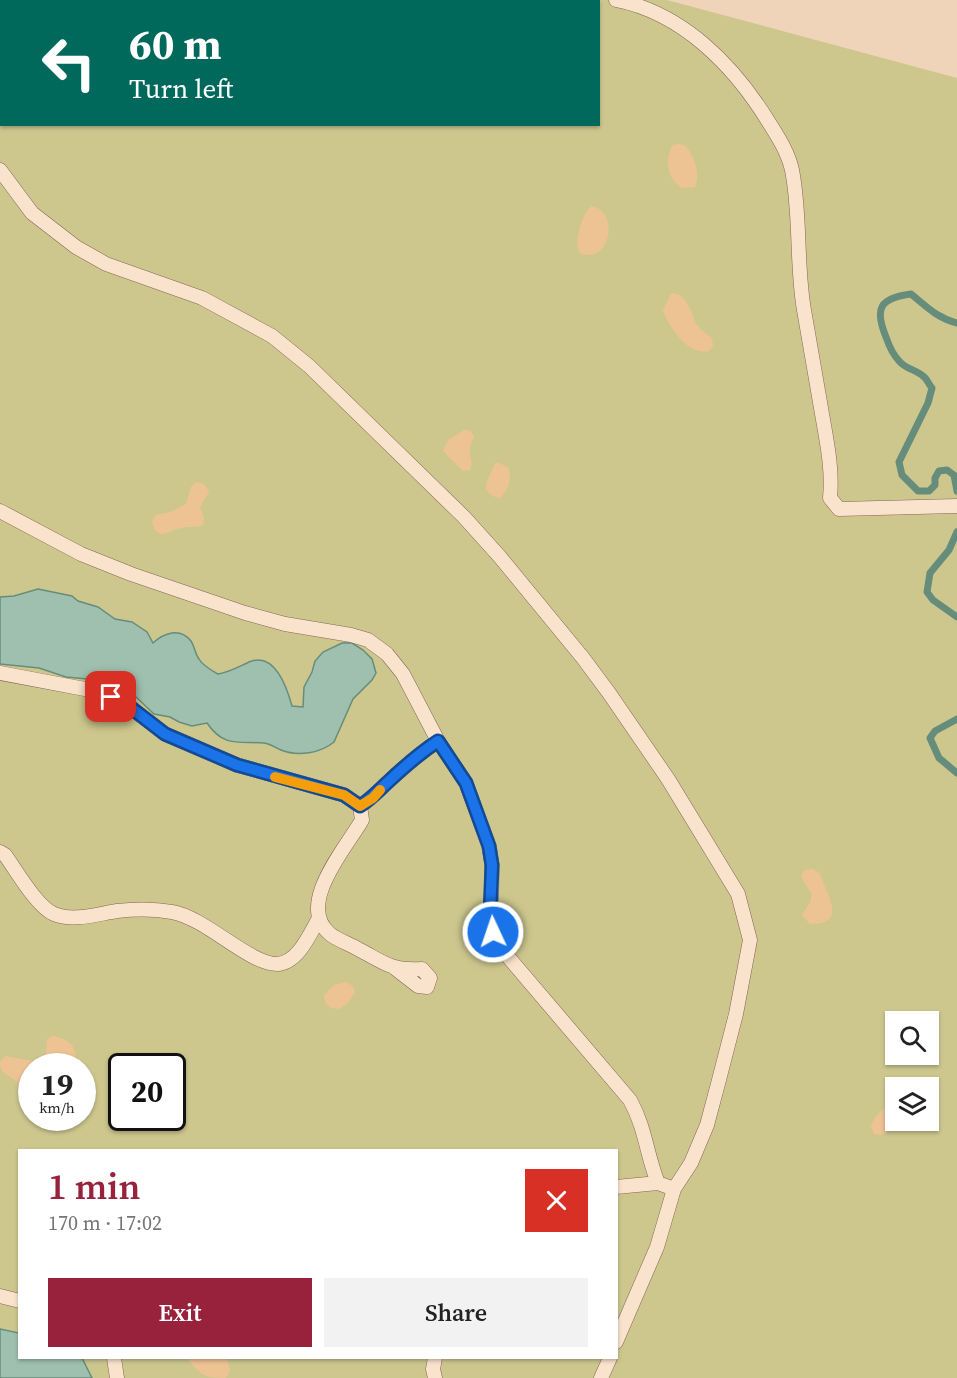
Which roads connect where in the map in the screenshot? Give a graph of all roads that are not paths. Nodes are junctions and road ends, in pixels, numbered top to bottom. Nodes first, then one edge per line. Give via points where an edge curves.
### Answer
1 (616, 0) edge
2 (0, 170) edge
3 (957, 506) edge
4 (0, 512) edge
5 (0, 673) edge
6 (438, 741) junction
7 (360, 806) junction
8 (0, 852) edge
9 (319, 918) junction
10 (396, 969) dead end
11 (658, 1183) junction
12 (618, 1187) edge
13 (674, 1189) junction
14 (0, 1296) edge
15 (18, 1300) edge
16 (618, 1337) edge
17 (114, 1359) edge
18 (435, 1359) edge
19 (610, 1359) edge
20 (117, 1378) edge
21 (435, 1378) edge
22 (601, 1378) edge

1 - 3 lane via 672,22 715,53 762,111 784,147 794,189 801,295 828,444 830,498 839,508
2 - 13 lane via 32,213 76,247 106,264 201,298 272,336 309,366 500,557 583,658 668,779 738,894 750,940 736,1014 707,1125 691,1163
4 - 6 lane via 81,554 142,578 285,624 368,640 387,654 403,674
5 - 7 lane via 111,697 165,734 237,765 344,795
6 - 7 lane
6 - 11 lane via 466,783 489,846 493,932 504,952 630,1100 639,1117
7 - 9 lane via 362,820 332,866 318,897
8 - 9 lane via 52,914 83,917 119,911 173,912 202,923 264,962 279,964 291,959
9 - 10 lane via 329,934
11 - 12 lane
11 - 13 lane
13 - 16 lane via 657,1246
14 - 15 lane
17 - 20 lane
18 - 21 lane
19 - 22 lane

